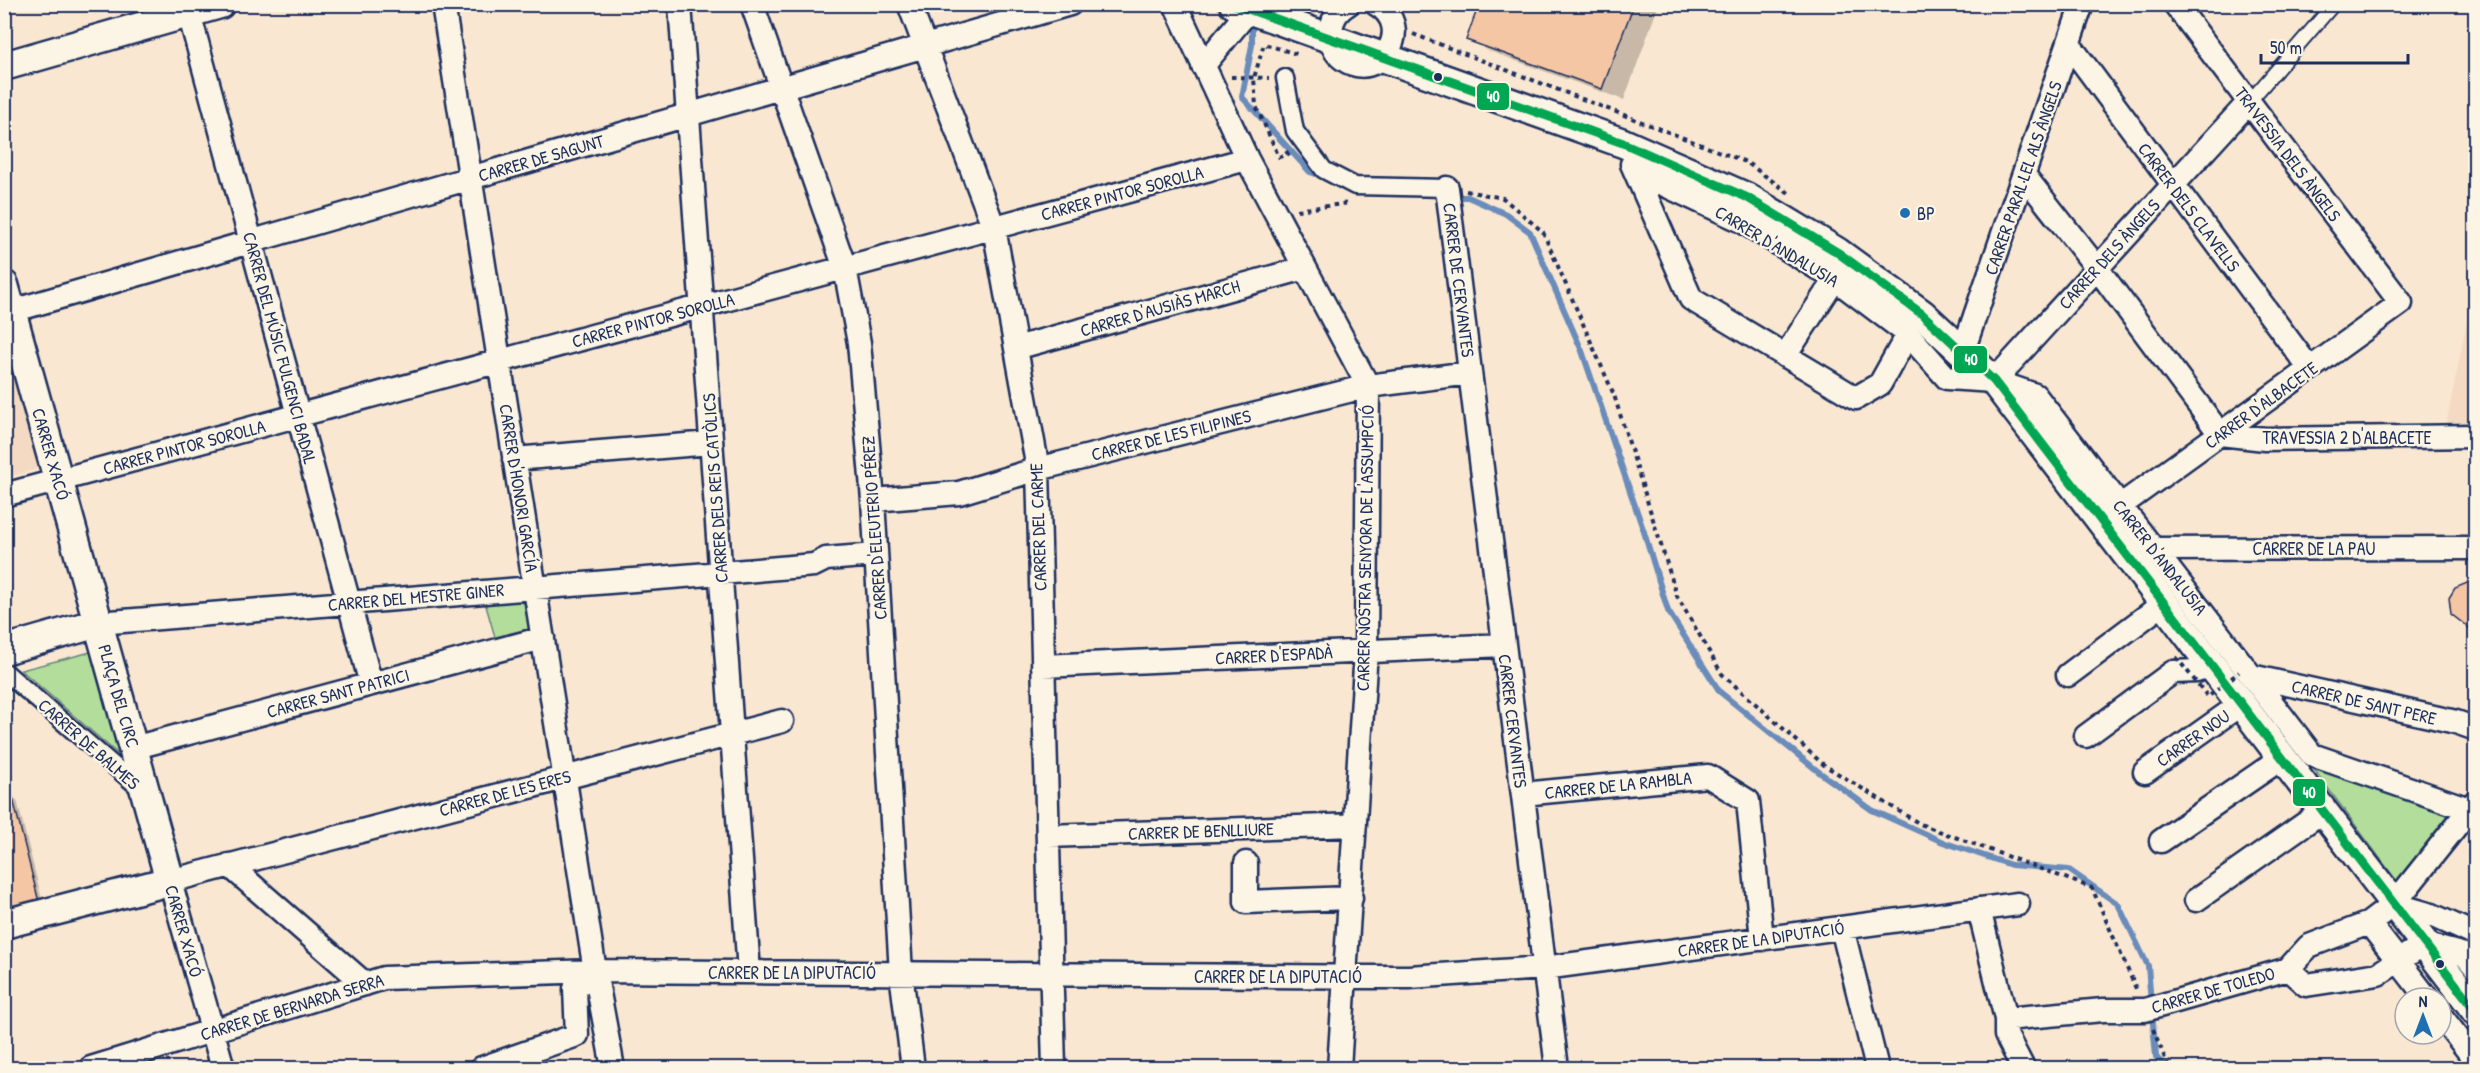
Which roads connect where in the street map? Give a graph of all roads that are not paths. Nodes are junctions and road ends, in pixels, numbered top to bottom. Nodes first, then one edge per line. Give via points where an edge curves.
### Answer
1 (443, 4) edge
2 (680, 4) edge
3 (752, 4) edge
4 (909, 4) edge
5 (1070, 4) edge
6 (1175, 4) edge
7 (1348, 4) edge
8 (1376, 4) edge
9 (2082, 4) edge
10 (2175, 4) edge
11 (2334, 4) edge
12 (1241, 7) edge
13 (199, 8) edge
14 (1331, 39) junction
15 (2069, 44) junction
16 (925, 46) junction
17 (1383, 58) junction
18 (1203, 66) junction
19 (6, 67) edge
20 (1284, 78) road end
21 (782, 88) junction
22 (2249, 102) junction
23 (688, 115) junction
24 (1623, 143) junction
25 (1247, 159) junction
26 (1635, 171) junction
27 (2024, 175) junction
28 (471, 178) junction
29 (2173, 185) junction
30 (1447, 188) joint
31 (994, 228) junction
32 (251, 242) junction
33 (845, 268) junction
34 (1305, 268) junction
35 (2097, 268) junction
36 (1836, 279) junction
37 (8, 298) edge
38 (2401, 303) joint
39 (702, 307) junction
40 (1908, 334) junction
41 (1016, 348) junction
42 (1963, 351) junction
43 (1785, 356) junction
44 (499, 362) junction
45 (2310, 369) junction
46 (1470, 373) junction
47 (1994, 381) junction
48 (1368, 386) junction
49 (299, 416) junction
50 (2220, 434) junction
51 (2475, 436) edge
52 (711, 443) junction
53 (514, 459) junction
54 (1038, 469) junction
55 (59, 481) junction
56 (4, 495) edge
57 (873, 500) junction
58 (2120, 506) junction
59 (2475, 548) edge
60 (2153, 549) junction
61 (876, 555) junction
62 (721, 573) junction
63 (535, 588) junction
64 (349, 603) junction
65 (2164, 603) junction
66 (98, 623) junction
67 (543, 638) junction
68 (1504, 645) junction
69 (4, 650) edge
70 (1366, 651) junction
71 (2218, 664) junction
72 (1043, 666) junction
73 (4, 671) edge
74 (2068, 675) dead end
75 (2242, 675) junction
76 (371, 684) junction
77 (2241, 704) junction
78 (782, 721) dead end
79 (2475, 729) edge
80 (732, 734) junction
81 (2086, 736) dead end
82 (133, 748) junction
83 (2282, 758) junction
84 (2145, 772) dead end
85 (564, 778) junction
86 (146, 794) junction
87 (1523, 794) junction
88 (2472, 805) edge
89 (2322, 811) junction
90 (1355, 825) junction
91 (1048, 836) junction
92 (2161, 841) dead end
93 (1246, 863) dead end
94 (229, 865) junction
95 (170, 881) junction
96 (1351, 898) junction
97 (2196, 900) dead end
98 (2018, 904) dead end
99 (2394, 904) junction
100 (1979, 909) junction
101 (2369, 923) junction
102 (4, 924) edge
103 (1842, 928) junction
104 (2475, 935) edge
105 (1762, 939) junction
106 (2424, 944) junction
107 (2398, 961) junction
108 (1544, 968) junction
109 (2475, 968) edge
110 (2288, 969) junction
111 (2444, 970) junction
112 (595, 971) junction
113 (749, 972) junction
114 (533, 973) joint
115 (901, 973) junction
116 (1052, 974) junction
117 (1346, 976) junction
118 (365, 984) junction
119 (2417, 986) edge
120 (2430, 986) edge
121 (2473, 1008) edge
122 (2453, 1016) edge
123 (2006, 1019) junction
124 (212, 1031) junction
125 (2453, 1032) edge
126 (2475, 1061) edge
127 (91, 1068) edge
128 (223, 1068) edge
129 (482, 1068) edge
130 (613, 1068) edge
131 (913, 1068) edge
132 (1054, 1068) edge
133 (1339, 1068) edge
134 (1557, 1068) edge
135 (1877, 1068) edge
136 (2023, 1068) edge

1 - 28 street, CARRER D'HONORI GARCÍA
2 - 23 street, CARRER DELS REIS CATÒLICS
3 - 21 street, CARRER D'ELEUTERIO PÉREZ
4 - 16 street, CARRER DEL CARME
5 - 16 street, CARRER DE SAGUNT
6 - 18 street, CARRER NOSTRA SENYORA DE L'ASSUMPCIÓ
7 - 14 street via 1335,16
8 - 17 street via 1386,12 1394,30 1393,41
9 - 15 street, CARRER PARAL·LEL ALS ÀNGELS
10 - 22 street, TRAVESSIA DELS ÀNGELS
11 - 22 lane
12 - 14 street, CARRER D'ANDALUSIA
12 - 18 street
13 - 19 street
13 - 32 street, CARRER DEL MÚSIC FULGENCI BADAL
14 - 17 street, CARRER D'ANDALUSIA
15 - 27 street, CARRER PARAL·LEL ALS ÀNGELS
15 - 29 street, CARRER DELS CLAVELLS
16 - 21 street, CARRER DE SAGUNT
16 - 31 street, CARRER DEL CARME
17 - 24 street, CARRER D'ANDALUSIA
18 - 25 street, CARRER NOSTRA SENYORA DE L'ASSUMPCIÓ
20 - 30 street via 1294,131 1324,170 1355,186
21 - 23 street, CARRER DE SAGUNT
21 - 33 street, CARRER D'ELEUTERIO PÉREZ
22 - 29 street, CARRER DELS ÀNGELS
22 - 38 street, TRAVESSIA DELS ÀNGELS
23 - 28 street, CARRER DE SAGUNT
23 - 39 street, CARRER DELS REIS CATÒLICS
24 - 26 street
24 - 42 street, CARRER D'ANDALUSIA via 1746,197 1837,252 1922,314
25 - 31 street, CARRER PINTOR SOROLLA
25 - 34 street, CARRER NOSTRA SENYORA DE L'ASSUMPCIÓ
26 - 36 street, CARRER D'ANDALUSIA via 1742,221
26 - 43 street via 1691,299
27 - 35 street
27 - 42 street, CARRER PARAL·LEL ALS ÀNGELS
28 - 32 street, CARRER DE SAGUNT
28 - 44 street, CARRER D'HONORI GARCÍA
29 - 35 street, CARRER DELS ÀNGELS
29 - 45 street, CARRER DELS CLAVELLS
30 - 46 street, CARRER DE CERVANTES
31 - 33 street, CARRER PINTOR SOROLLA
31 - 41 street, CARRER DEL CARME
32 - 37 street, CARRER DE SAGUNT
32 - 49 street, CARRER DEL MÚSIC FULGENCI BADAL
33 - 39 street, CARRER PINTOR SOROLLA
33 - 57 street, CARRER D'ELEUTERIO PÉREZ via 859,343
34 - 41 street, CARRER D'AUSIÀS MARCH
34 - 48 street, CARRER NOSTRA SENYORA DE L'ASSUMPCIÓ
35 - 47 street, CARRER DELS ÀNGELS
35 - 50 street
36 - 40 street, CARRER D'ANDALUSIA
36 - 43 street
37 - 55 street, CARRER XACÓ
38 - 45 street, CARRER D'ALBACETE
39 - 44 street, CARRER PINTOR SOROLLA
39 - 52 street, CARRER DELS REIS CATÒLICS
40 - 43 street via 1880,384 1856,398
40 - 47 street, CARRER D'ANDALUSIA via 1947,378
41 - 54 street, CARRER DEL CARME
42 - 47 street, CARRER D'ANDALUSIA
44 - 49 street, CARRER PINTOR SOROLLA
44 - 53 street, CARRER D'HONORI GARCÍA
45 - 50 street, CARRER D'ALBACETE
46 - 48 street, CARRER DE LES FILIPINES
46 - 68 street, CARRER CERVANTES
47 - 58 street, CARRER D'ANDALUSIA via 2035,394
47 - 65 street, CARRER D'ANDALUSIA
48 - 54 street, CARRER DE LES FILIPINES
48 - 70 street, CARRER NOSTRA SENYORA DE L'ASSUMPCIÓ
49 - 55 street, CARRER PINTOR SOROLLA
49 - 64 street, CARRER DEL MÚSIC FULGENCI BADAL
50 - 51 street, TRAVESSIA 2 D'ALBACETE via 2265,439
50 - 58 street, CARRER D'ALBACETE
52 - 53 street
52 - 62 street, CARRER DELS REIS CATÒLICS
53 - 63 street, CARRER D'HONORI GARCÍA
54 - 57 street, CARRER DE LES FILIPINES via 959,494
54 - 72 street, CARRER DEL CARME
55 - 56 street, CARRER PINTOR SOROLLA
55 - 66 street, CARRER XACÓ
57 - 61 street, CARRER D'ELEUTERIO PÉREZ
58 - 60 street, CARRER D'ANDALUSIA
59 - 60 street, CARRER DE LA PAU
60 - 75 street, CARRER D'ANDALUSIA
61 - 62 street, CARRER DEL MESTRE GINER
61 - 115 street, CARRER D'ELEUTERIO PÉREZ
62 - 63 street, CARRER DEL MESTRE GINER
62 - 80 street, CARRER DELS REIS CATÒLICS
63 - 64 street, CARRER DEL MESTRE GINER
63 - 67 street, CARRER D'HONORI GARCÍA
64 - 66 street, CARRER DEL MESTRE GINER
64 - 76 street, CARRER DEL MÚSIC FULGENCI BADAL
65 - 71 street, CARRER D'ANDALUSIA
65 - 74 street
66 - 69 street, PLAÇA DEL CIRC
66 - 82 street, PLAÇA DEL CIRC
67 - 76 street, CARRER SANT PATRICI
67 - 85 street, CARRER D'HONORI GARCÍA
68 - 70 street, CARRER D'ESPADÀ
68 - 87 street, CARRER CERVANTES
70 - 72 street, CARRER D'ESPADÀ
70 - 90 street, CARRER NOSTRA SENYORA DE L'ASSUMPCIÓ
71 - 77 street, CARRER D'ANDALUSIA
71 - 81 street via 2197,671 2173,672
72 - 91 street, CARRER DEL CARME
73 - 86 street, CARRER DE BALMES
75 - 79 street, CARRER DE SANT PERE
75 - 88 street, CARRER D'ANDALUSIA via 2312,755
76 - 82 street, CARRER SANT PATRICI
77 - 83 street, CARRER D'ANDALUSIA
77 - 84 street, CARRER NOU
78 - 80 street, CARRER DE LES ERES
80 - 85 street, CARRER DE LES ERES
80 - 113 street, CARRER DELS REIS CATÒLICS
82 - 86 street, PLAÇA DEL CIRC
83 - 89 street, CARRER D'ANDALUSIA
83 - 92 street
85 - 94 street, CARRER DE LES ERES
85 - 112 street, CARRER D'HONORI GARCÍA
86 - 95 street, CARRER XACÓ
87 - 105 street, CARRER DE LA RAMBLA via 1708,776 1748,801
87 - 108 street, CARRER CERVANTES
88 - 99 street
89 - 97 street
89 - 99 street, CARRER D'ANDALUSIA
90 - 91 street, CARRER DE BENLLIURE
90 - 96 street, CARRER NOSTRA SENYORA DE L'ASSUMPCIÓ
91 - 116 street, CARRER DEL CARME
93 - 96 street via 1246,902
94 - 95 street, CARRER DE LES ERES
94 - 118 street
95 - 102 street
95 - 124 street, CARRER XACÓ
96 - 117 street, CARRER NOSTRA SENYORA DE L'ASSUMPCIÓ
98 - 100 street, CARRER DE LA DIPUTACIÓ
99 - 101 street
99 - 104 street via 2432,915
99 - 106 street, CARRER D'ANDALUSIA
100 - 103 street, CARRER DE LA DIPUTACIÓ
100 - 123 street
101 - 107 street
101 - 110 street, CARRER DE TOLEDO via 2309,946
103 - 105 street, CARRER DE LA DIPUTACIÓ
103 - 135 street
105 - 108 street, CARRER DE LA DIPUTACIÓ
106 - 107 street
106 - 109 street via 2465,955
106 - 111 street, CARRER D'ANDALUSIA
107 - 110 street via 2378,974 2306,986
107 - 119 street
108 - 117 street, CARRER DE LA DIPUTACIÓ via 1409,977
108 - 134 street, CARRER CERVANTES
110 - 123 street, CARRER DE TOLEDO via 2145,1010
111 - 120 street
111 - 121 street, CARRER D'ANDALUSIA
112 - 113 street, CARRER DE LA DIPUTACIÓ
112 - 114 street, CARRER DE LA DIPUTACIÓ
112 - 129 street via 575,989 577,1035
112 - 130 street, CARRER D'HONORI GARCÍA
113 - 115 street, CARRER DE LA DIPUTACIÓ
114 - 118 street, CARRER DE BERNARDA SERRA via 384,978
115 - 116 street, CARRER DE LA DIPUTACIÓ
115 - 131 street, CARRER D'ELEUTERIO PÉREZ
116 - 117 street, CARRER DE LA DIPUTACIÓ
116 - 132 street, CARRER DEL CARME
117 - 133 street, CARRER NOSTRA SENYORA DE L'ASSUMPCIÓ
118 - 124 street, CARRER DE BERNARDA SERRA
121 - 122 street, CARRER D'ANDALUSIA
123 - 136 street via 2006,1035
124 - 127 street, CARRER DE BERNARDA SERRA
124 - 128 street, CARRER XACÓ
125 - 126 street, CARRER D'ANDALUSIA

